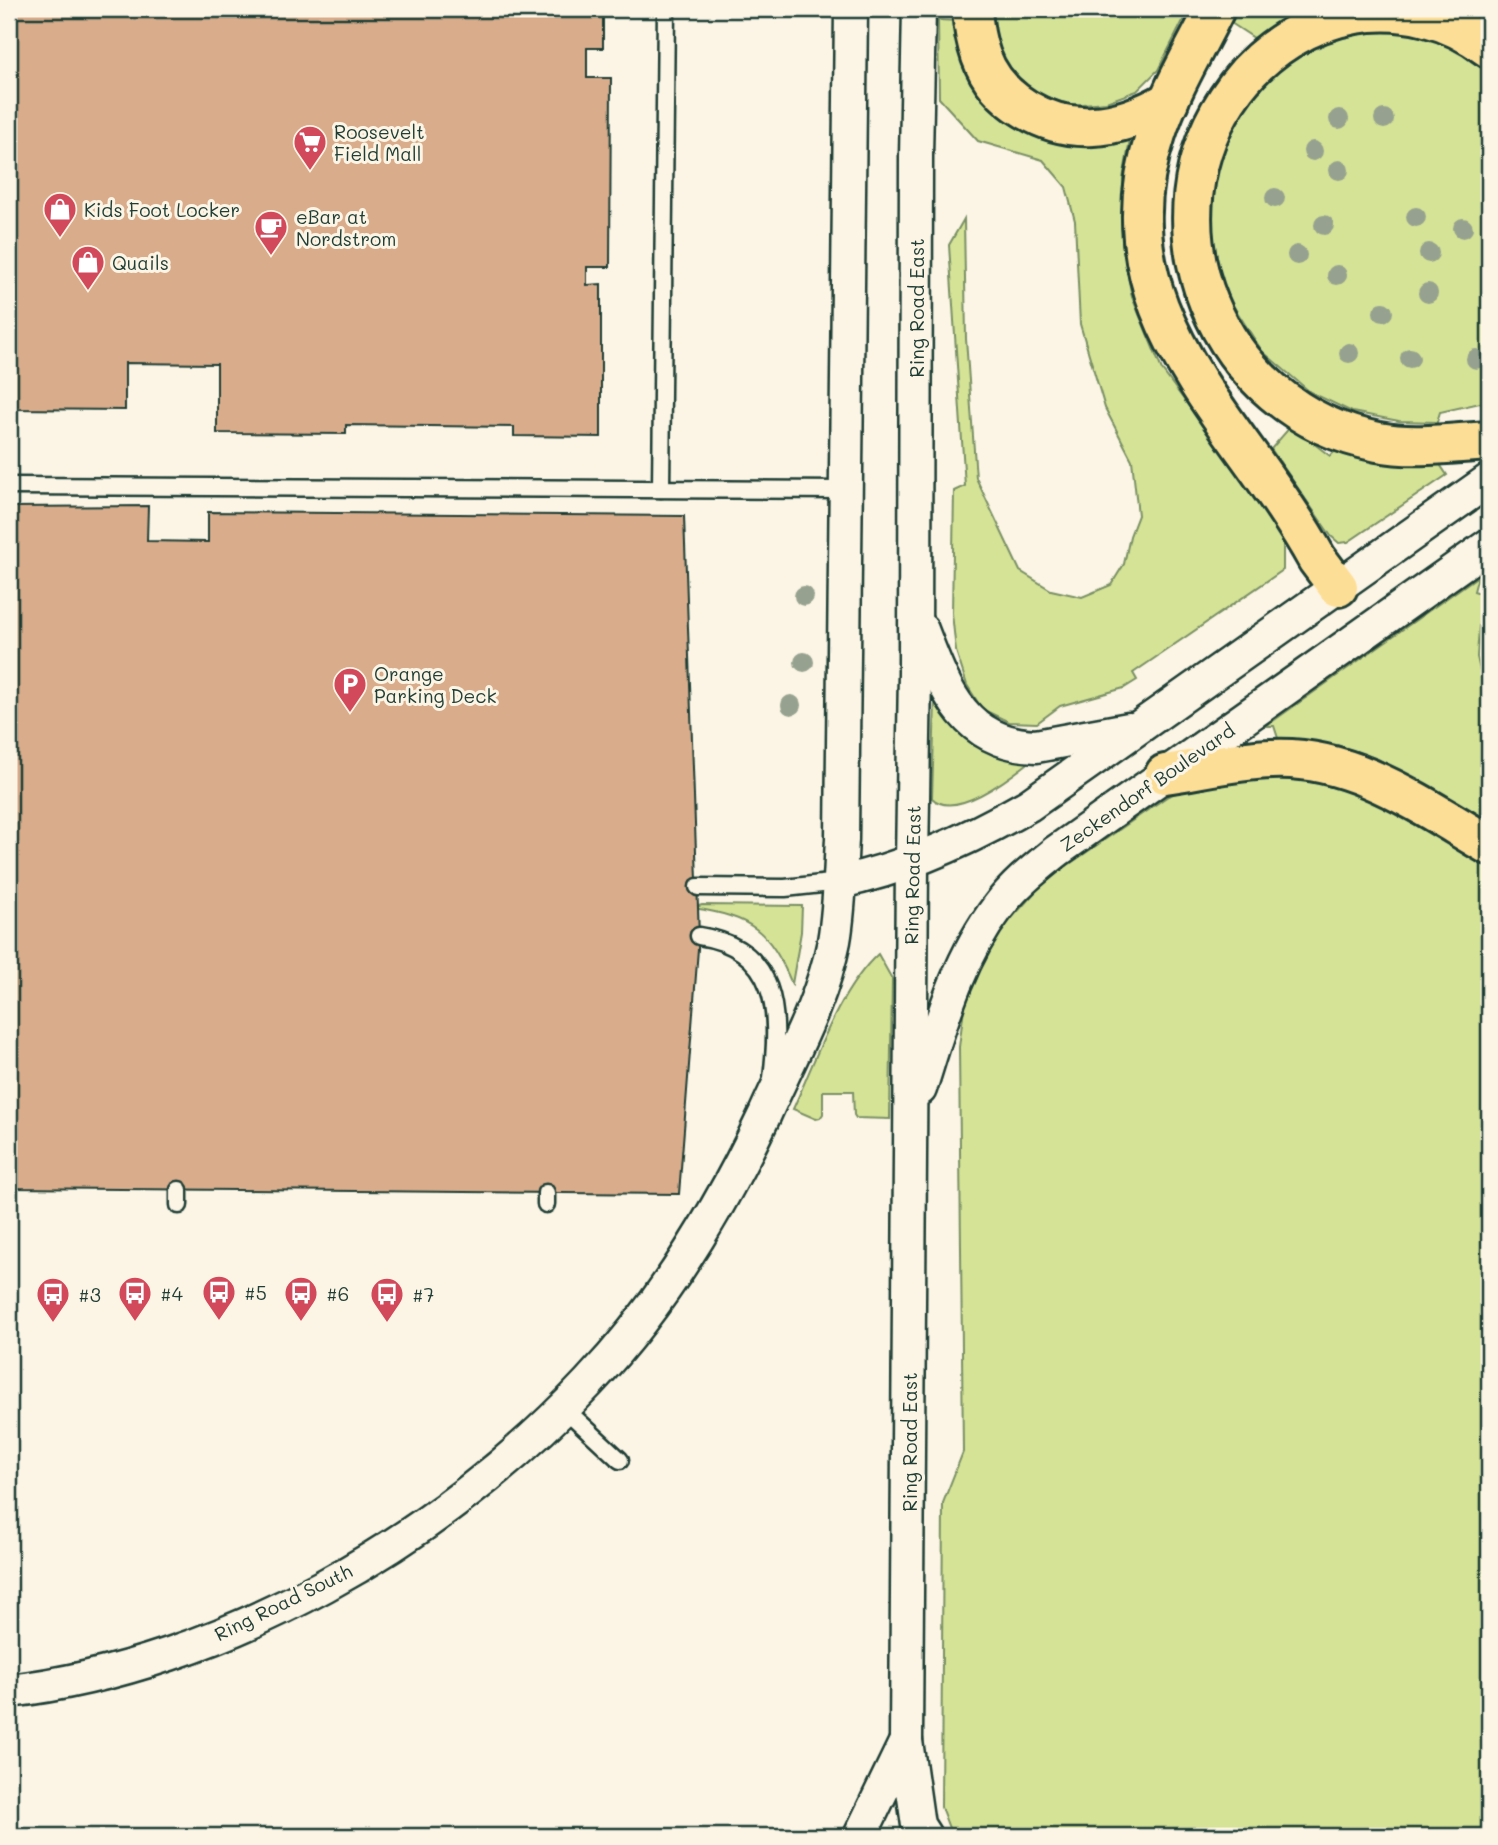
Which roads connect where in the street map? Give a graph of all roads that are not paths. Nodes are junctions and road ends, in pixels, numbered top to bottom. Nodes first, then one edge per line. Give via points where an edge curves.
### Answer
1 (666, 9) edge
2 (852, 9) edge
3 (919, 9) edge
4 (972, 9) edge
5 (1216, 9) edge
6 (1489, 48) edge
7 (1169, 101) junction
8 (1489, 441) edge
9 (1489, 480) edge
10 (9, 486) edge
11 (661, 489) junction
12 (846, 490) junction
13 (1489, 545) edge
14 (1338, 587) junction
15 (915, 611) junction
16 (1140, 727) junction
17 (1165, 774) junction
18 (1489, 845) edge
19 (912, 862) junction
20 (840, 882) junction
21 (698, 887) dead end
22 (699, 936) dead end
23 (768, 1106) junction
24 (911, 1116) junction
25 (564, 1408) junction
26 (620, 1460) dead end
27 (9, 1691) edge
28 (906, 1741) junction
29 (860, 1836) edge
30 (925, 1836) edge

1 - 11 lane
2 - 12 street
3 - 15 street, Ring Road East
4 - 7 highway via 981,58 1003,90 1029,111 1062,124 1096,126 1131,118
5 - 7 highway
6 - 8 highway via 1440,20 1392,11 1343,16 1297,33 1257,62 1222,108 1205,143 1192,210 1196,258 1211,310 1238,355 1274,393 1313,420 1380,442
7 - 14 highway via 1155,135 1142,199 1144,252 1155,299 1184,361
9 - 14 street
10 - 11 lane
11 - 12 lane
12 - 20 street
13 - 17 street, Zeckendorf Boulevard
14 - 16 street
15 - 16 street via 948,694 979,729 993,737 1036,746
15 - 19 street, Ring Road East
16 - 19 street via 1029,805
17 - 18 highway via 1270,759 1328,765 1387,785
17 - 24 street, Zeckendorf Boulevard via 1047,859 998,906 951,992
19 - 20 street
19 - 24 street, Ring Road East
20 - 21 lane via 785,888
20 - 23 street via 839,913 825,974
22 - 23 lane via 712,937 743,952 772,994 776,1035
23 - 25 street via 728,1187 682,1264 623,1343
24 - 28 street, Ring Road East
25 - 26 lane
25 - 27 street, Ring Road South via 448,1506 360,1564 275,1611 160,1657
28 - 29 street
28 - 30 street, Ring Road East via 918,1825

